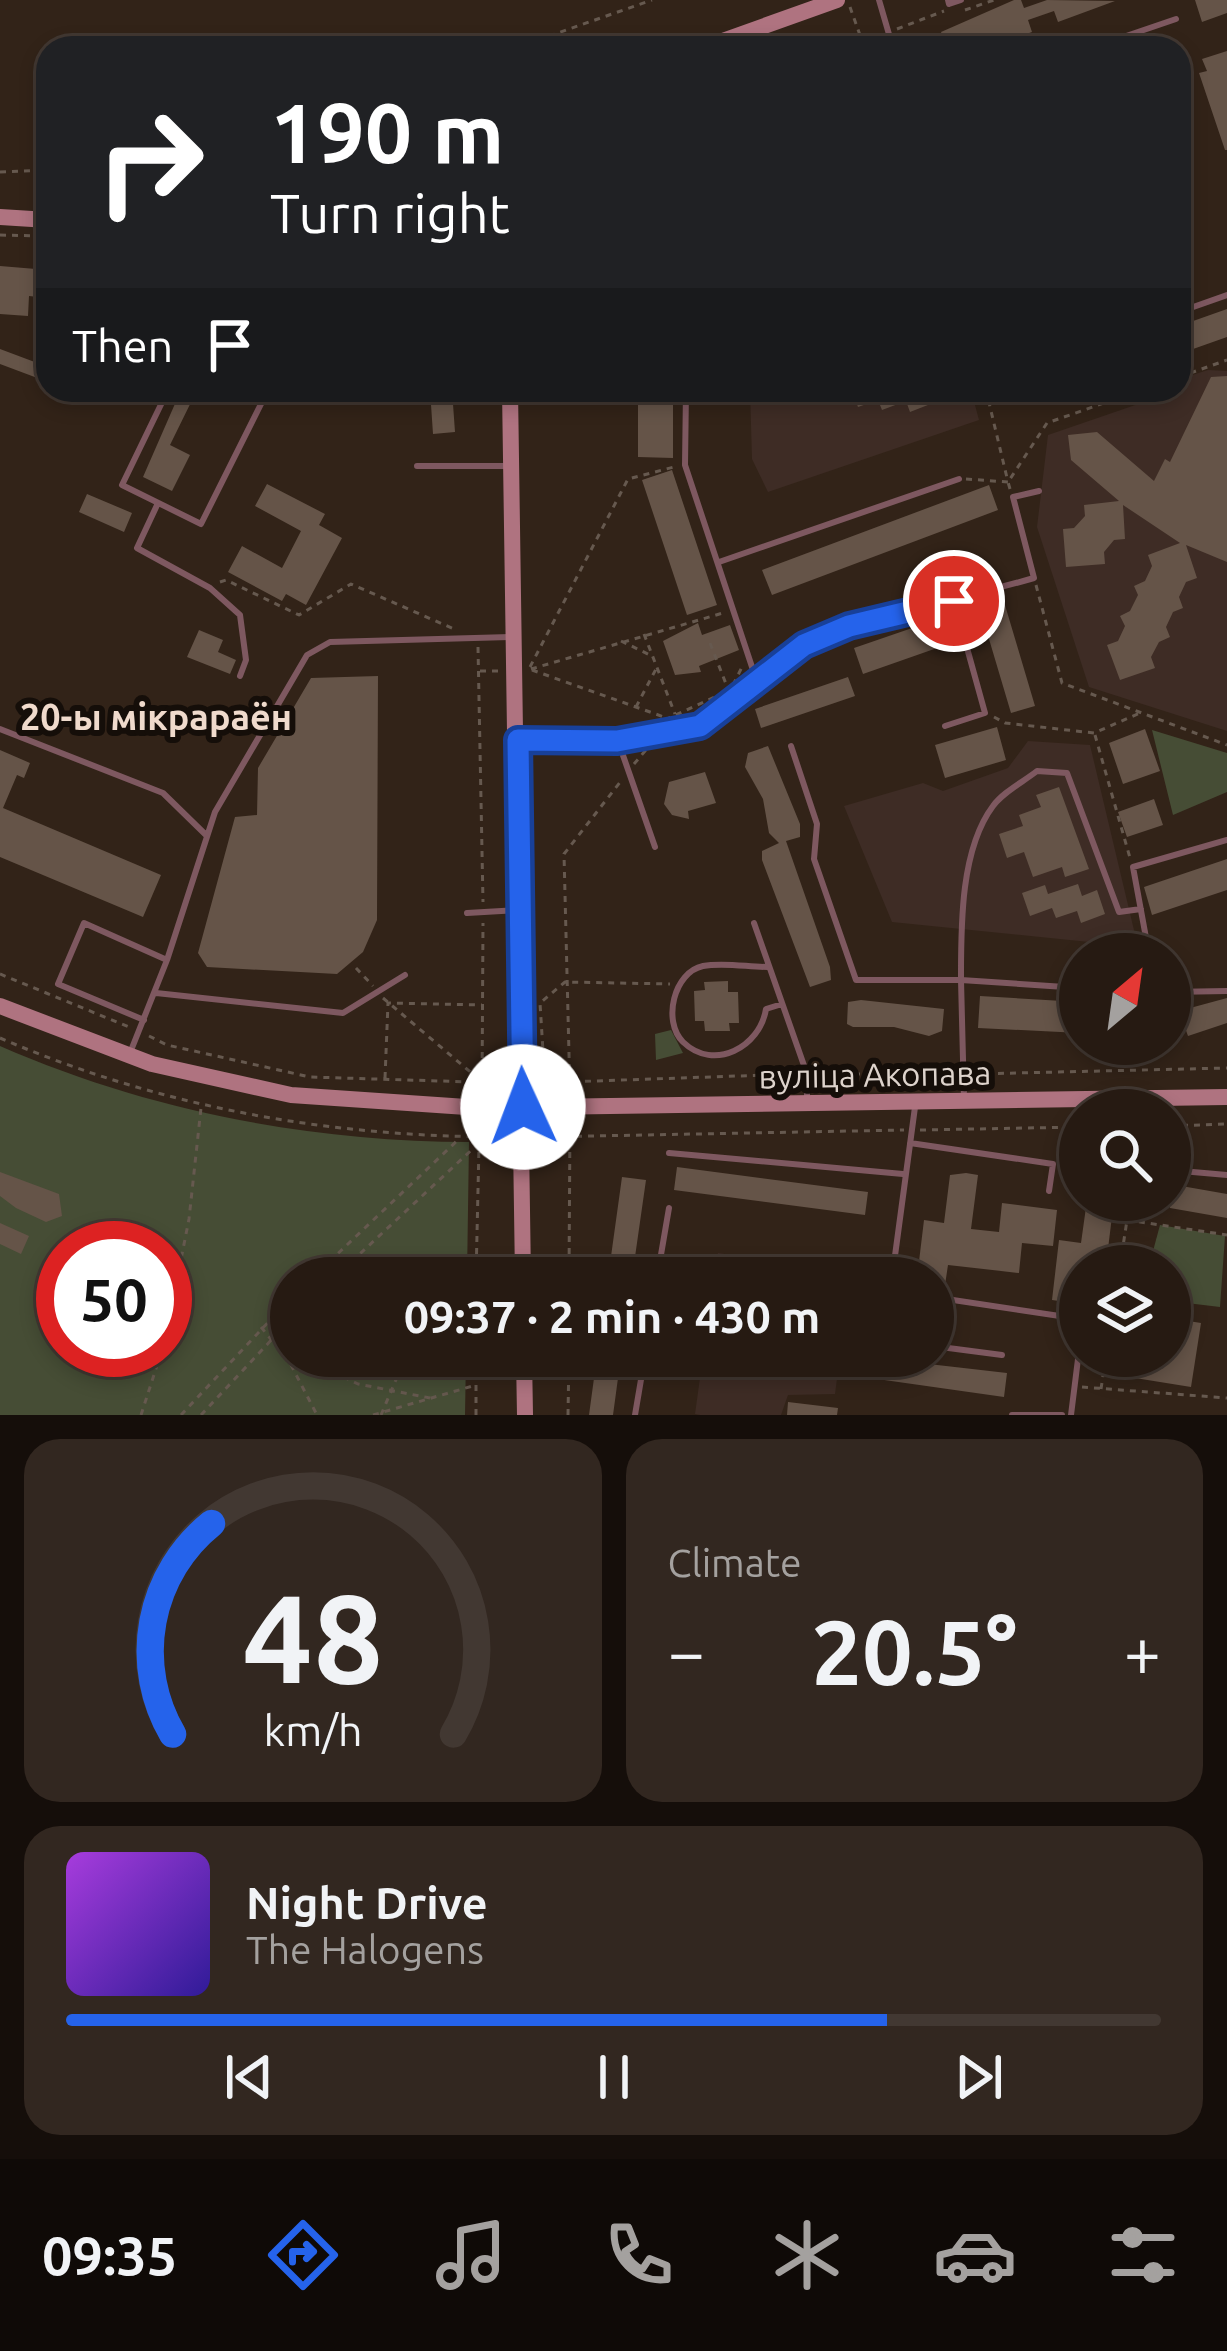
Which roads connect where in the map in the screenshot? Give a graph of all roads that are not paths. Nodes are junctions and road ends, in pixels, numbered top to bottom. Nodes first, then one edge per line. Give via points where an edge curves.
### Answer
1 (879, 0) edge
2 (948, 0) edge
3 (962, 0) edge
4 (844, 5) edge
5 (1176, 20) dead end
6 (742, 36) edge
7 (890, 36) edge
8 (1127, 36) edge
9 (0, 217) edge
10 (36, 219) edge
11 (1227, 295) edge
12 (1191, 308) edge
13 (162, 402) edge
14 (262, 402) edge
15 (510, 402) edge
16 (686, 402) edge
17 (417, 466) dead end
18 (513, 466) junction
19 (959, 479) road end
20 (1039, 491) dead end
21 (158, 503) junction
22 (719, 562) junction
23 (954, 601) junction
24 (516, 637) junction
25 (240, 676) dead end
26 (756, 679) junction
27 (945, 726) dead end
28 (0, 729) edge
29 (518, 740) junction
30 (617, 741) junction
31 (791, 746) dead end
32 (206, 835) junction
33 (1227, 840) edge
34 (655, 847) dead end
35 (1141, 909) junction
36 (520, 910) junction
37 (467, 913) dead end
38 (754, 923) dead end
39 (1145, 933) edge
40 (167, 959) junction
41 (769, 967) junction
42 (405, 976) dead end
43 (961, 980) junction
44 (1059, 987) edge
45 (1227, 991) edge
46 (1191, 992) edge
47 (155, 993) junction
48 (782, 1004) junction
49 (0, 1006) edge
50 (144, 1020) junction
51 (129, 1056) junction
52 (1227, 1097) edge
53 (1191, 1101) edge
54 (964, 1102) junction
55 (915, 1103) junction
56 (1059, 1103) edge
57 (807, 1105) junction
58 (523, 1107) junction
59 (910, 1143) junction
60 (669, 1153) dead end
61 (1191, 1171) edge
62 (903, 1174) junction
63 (1227, 1174) edge
64 (1049, 1191) dead end
65 (669, 1208) dead end
66 (523, 1257) edge
67 (661, 1257) edge
68 (894, 1257) edge
69 (954, 1300) edge
70 (1059, 1316) edge
71 (954, 1349) edge
72 (1002, 1355) dead end
73 (524, 1377) edge
74 (641, 1377) edge
75 (1076, 1377) edge
76 (525, 1415) edge
77 (635, 1415) edge
78 (1012, 1415) edge
79 (1060, 1415) edge
80 (1071, 1415) edge

1 - 7 lane
2 - 3 lane
4 - 6 main road
5 - 8 lane
9 - 10 main road
11 - 12 lane
13 - 21 lane via 122,485
14 - 21 lane via 201,524
15 - 18 main road
16 - 22 lane via 685,465
17 - 18 lane
18 - 24 main road
19 - 22 lane
20 - 23 lane via 1012,496 1034,578
21 - 25 lane via 137,548 210,588 240,615
22 - 26 lane
23 - 26 lane via 849,626
23 - 27 lane via 985,712
24 - 29 main road
24 - 32 lane via 330,642 307,655
26 - 30 lane via 700,726
28 - 32 lane via 164,793
29 - 30 lane
29 - 36 main road
30 - 34 lane
31 - 43 lane via 818,824 814,859 856,980
32 - 40 lane
33 - 35 lane via 1133,867
35 - 39 lane
35 - 43 lane via 1119,912 1067,773 1037,771 995,803 978,832
36 - 37 lane
36 - 58 main road
38 - 41 lane
40 - 47 lane
40 - 50 lane via 84,923 58,984
41 - 48 lane
41 - 48 lane via 705,966 678,984 675,1030 699,1050 743,1049 756,1040 766,1009
42 - 47 lane via 343,1013
43 - 44 lane
43 - 54 lane
45 - 46 lane
47 - 50 lane
48 - 57 lane via 807,1074
49 - 51 main road, вуліца Акопава
50 - 51 lane
51 - 58 main road, вуліца Акопава via 291,1095
52 - 53 main road, вуліца Акопава
54 - 55 main road, вуліца Акопава
54 - 56 main road, вуліца Акопава
55 - 57 main road, вуліца Акопава
55 - 59 lane
57 - 58 main road, вуліца Акопава
58 - 66 main road
59 - 62 lane
59 - 64 lane via 1053,1164
60 - 62 lane
61 - 63 lane
62 - 68 lane
65 - 67 lane
69 - 70 lane
71 - 72 lane
73 - 76 main road
74 - 77 lane
75 - 80 lane
78 - 79 lane

